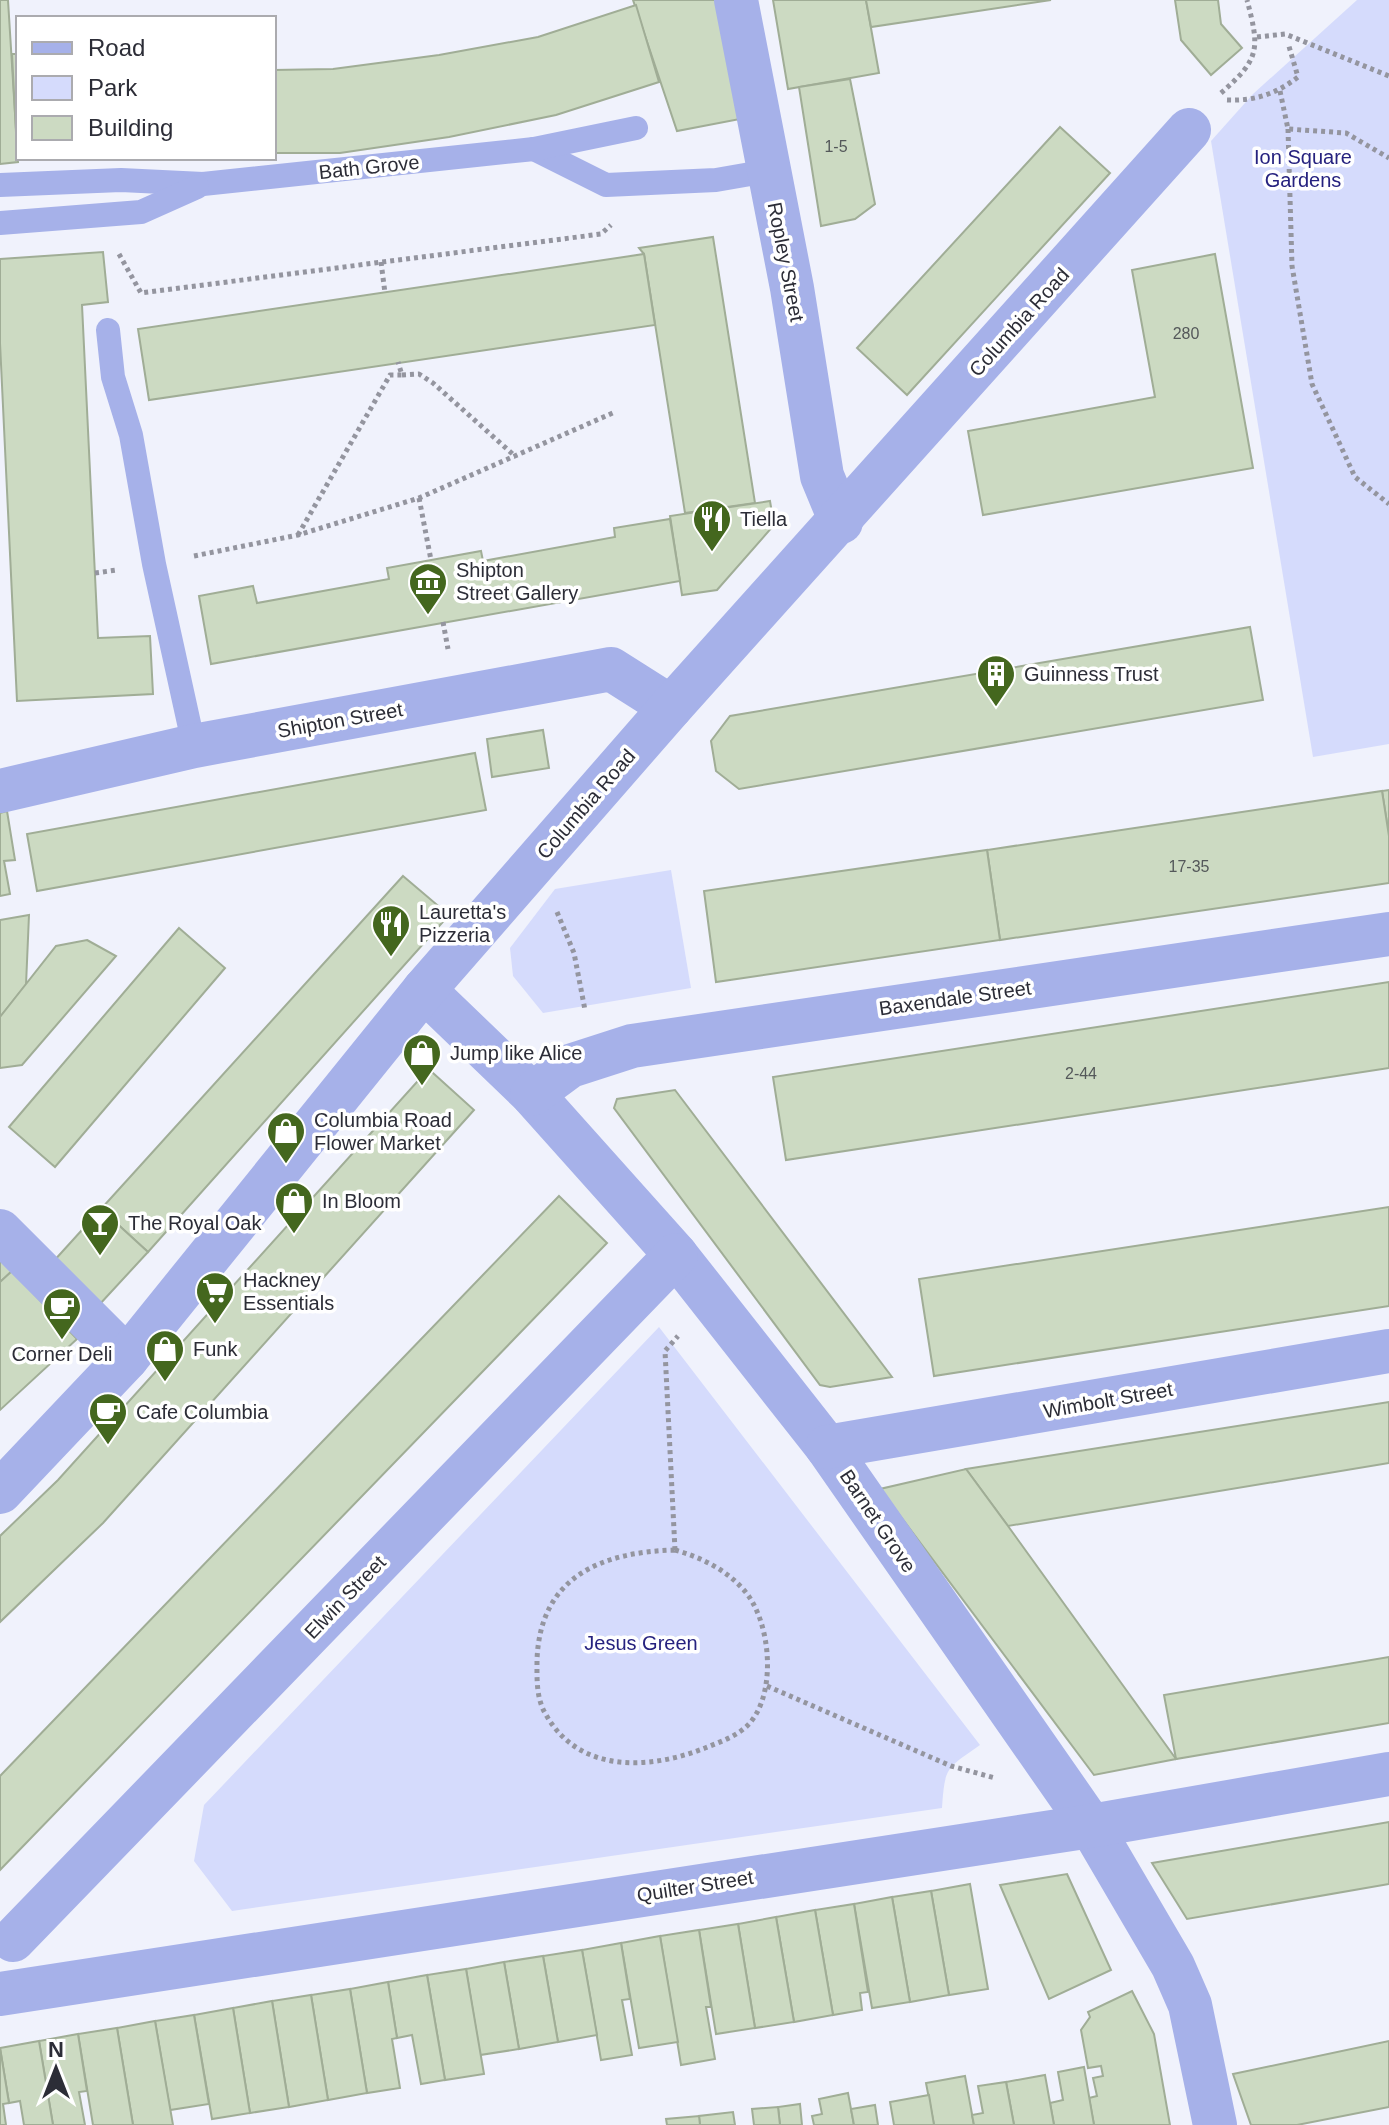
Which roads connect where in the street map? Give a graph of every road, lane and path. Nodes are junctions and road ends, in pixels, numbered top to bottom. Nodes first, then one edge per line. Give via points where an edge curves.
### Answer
1 (736, 0) edge
2 (1247, 0) edge
3 (1257, 37) junction
4 (1288, 43) dead end
5 (1389, 76) edge
6 (1280, 91) junction
7 (1201, 115) junction
8 (636, 128) dead end
9 (1288, 129) junction
10 (534, 149) junction
11 (1389, 158) edge
12 (768, 171) junction
13 (203, 184) junction
14 (0, 185) edge
15 (621, 215) dead end
16 (0, 223) edge
17 (111, 240) dead end
18 (381, 262) junction
19 (385, 293) dead end
20 (108, 330) dead end
21 (398, 362) dead end
22 (402, 375) junction
23 (615, 412) dead end
24 (516, 457) junction
25 (419, 498) junction
26 (1389, 504) edge
27 (841, 522) junction
28 (298, 535) junction
29 (431, 560) dead end
30 (154, 564) junction
31 (95, 573) dead end
32 (671, 707) junction
33 (194, 746) junction
34 (0, 791) edge
35 (555, 907) dead end
36 (1389, 934) edge
37 (424, 990) junction
38 (592, 1059) junction
39 (532, 1094) junction
40 (0, 1231) edge
41 (676, 1255) junction
42 (711, 1299) junction
43 (1389, 1351) edge
44 (127, 1358) junction
45 (827, 1447) junction
46 (0, 1492) edge
47 (675, 1550) junction
48 (767, 1686) junction
49 (1389, 1774) edge
50 (1091, 1826) junction
51 (993, 1840) junction
52 (13, 1940) dead end
53 (0, 1994) edge
54 (1215, 2125) edge

1 - 12 street, Ropley Street
2 - 3 path
3 - 5 path via 1285,34
3 - 7 path via 1249,67
4 - 6 path via 1298,77
6 - 7 path
6 - 9 path
7 - 27 street, Columbia Road
8 - 10 lane, Bath Grove
9 - 11 path via 1346,133
9 - 26 path via 1292,266 1312,384 1355,477
10 - 12 lane via 606,185 716,180
10 - 13 lane, Bath Grove
12 - 27 street, Ropley Street via 822,476
13 - 14 lane, Bath Grove via 121,180
13 - 16 lane, Bath Grove via 141,212
15 - 18 path via 601,234
17 - 18 path via 141,293
18 - 19 path
20 - 30 lane via 113,377 131,435
21 - 22 path
22 - 24 path via 419,374 433,383
22 - 28 path via 390,375
23 - 24 path
24 - 25 path
25 - 28 path
25 - 29 path
27 - 32 street, Columbia Road
28 - 30 path
30 - 31 path
30 - 33 lane
32 - 33 street, Shipton Street via 611,669
32 - 37 street, Columbia Road
33 - 34 street, Shipton Street
35 - 38 path via 574,953
36 - 38 street, Baxendale Street via 632,1046
37 - 39 street, Barnet Grove
37 - 44 street, Columbia Road
38 - 39 street, Baxendale Street via 570,1066
39 - 41 street, Barnet Grove
40 - 44 street
41 - 42 street, Barnet Grove
41 - 52 street, Elwin Street
42 - 45 street, Barnet Grove
42 - 47 path via 665,1351
43 - 45 street, Wimbolt Street
44 - 46 street, Columbia Road
45 - 50 street, Barnet Grove
47 - 48 path via 708,1563 744,1590 763,1636
47 - 48 path via 598,1561 556,1596 538,1648 537,1678 539,1703 554,1731 593,1758 650,1764 724,1741 747,1726
48 - 51 path via 951,1766 1015,1784
49 - 50 street, Quilter Street
50 - 51 street, Quilter Street
50 - 54 street, Barnet Grove via 1190,2005
51 - 53 street, Quilter Street

